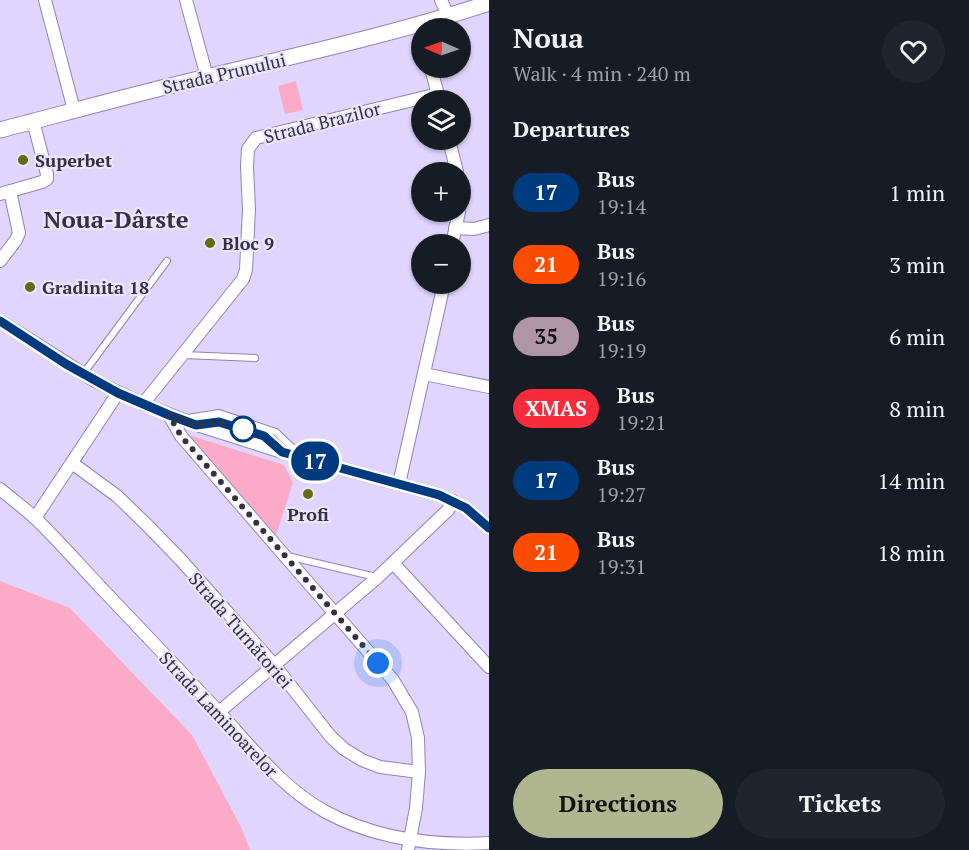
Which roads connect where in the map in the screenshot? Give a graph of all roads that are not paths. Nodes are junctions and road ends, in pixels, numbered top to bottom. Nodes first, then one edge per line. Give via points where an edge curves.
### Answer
1 (45, 0) edge
2 (186, 0) edge
3 (441, 0) edge
4 (489, 3) edge
5 (448, 16) junction
6 (444, 18) edge
7 (411, 30) edge
8 (207, 77) junction
9 (411, 103) edge
10 (74, 110) junction
11 (33, 121) junction
12 (0, 130) edge
13 (5, 193) edge
14 (456, 222) edge
15 (489, 225) edge
16 (455, 228) junction
17 (454, 234) edge
18 (0, 261) edge
19 (167, 261) dead end
20 (442, 294) edge
21 (0, 321) edge
22 (182, 355) junction
23 (255, 358) dead end
24 (82, 374) junction
25 (424, 374) junction
26 (489, 387) edge
27 (118, 393) junction
28 (143, 404) junction
29 (169, 415) junction
30 (181, 419) junction
31 (303, 458) junction
32 (72, 464) junction
33 (399, 484) junction
34 (0, 489) edge
35 (453, 501) junction
36 (35, 518) junction
37 (489, 528) edge
38 (284, 555) junction
39 (393, 563) junction
40 (378, 577) junction
41 (335, 614) junction
42 (274, 666) junction
43 (489, 667) edge
44 (219, 712) junction
45 (419, 772) junction
46 (489, 843) edge
47 (409, 845) edge

1 - 10 street
2 - 8 street
3 - 5 street
4 - 5 street, Strada Prunului
5 - 6 street, Strada Prunului
7 - 8 street, Strada Prunului
8 - 10 street, Strada Prunului
9 - 22 street, Strada Brazilor via 256,138 248,149 249,209 243,279
10 - 11 street, Strada Prunului
11 - 12 street, Strada Prunului
11 - 13 street via 47,179
13 - 18 street via 19,233
14 - 16 street
15 - 16 street
16 - 17 street
19 - 24 lane
20 - 25 street
21 - 24 street
22 - 23 lane
22 - 28 street, Strada Brazilor
24 - 27 street
25 - 26 street
25 - 33 street
27 - 28 street
27 - 32 street
28 - 29 street
29 - 30 street
29 - 38 street via 181,436
30 - 31 street
30 - 31 lane via 219,413 276,432
31 - 33 street
32 - 36 street
32 - 42 street, Strada Turnătoriei via 117,496 147,525
33 - 35 street
34 - 36 street, Strada Laminoarelor
35 - 37 street
35 - 39 street
36 - 44 street, Strada Laminoarelor
38 - 40 lane
38 - 41 street
39 - 40 street
39 - 43 street
40 - 41 street
41 - 42 street
41 - 45 street via 393,680 412,712
42 - 44 street
42 - 45 street, Strada Turnătoriei via 344,749 380,767
44 - 47 street, Strada Laminoarelor via 276,775 301,796 326,812
45 - 47 street
46 - 47 street, Strada Laminoarelor

